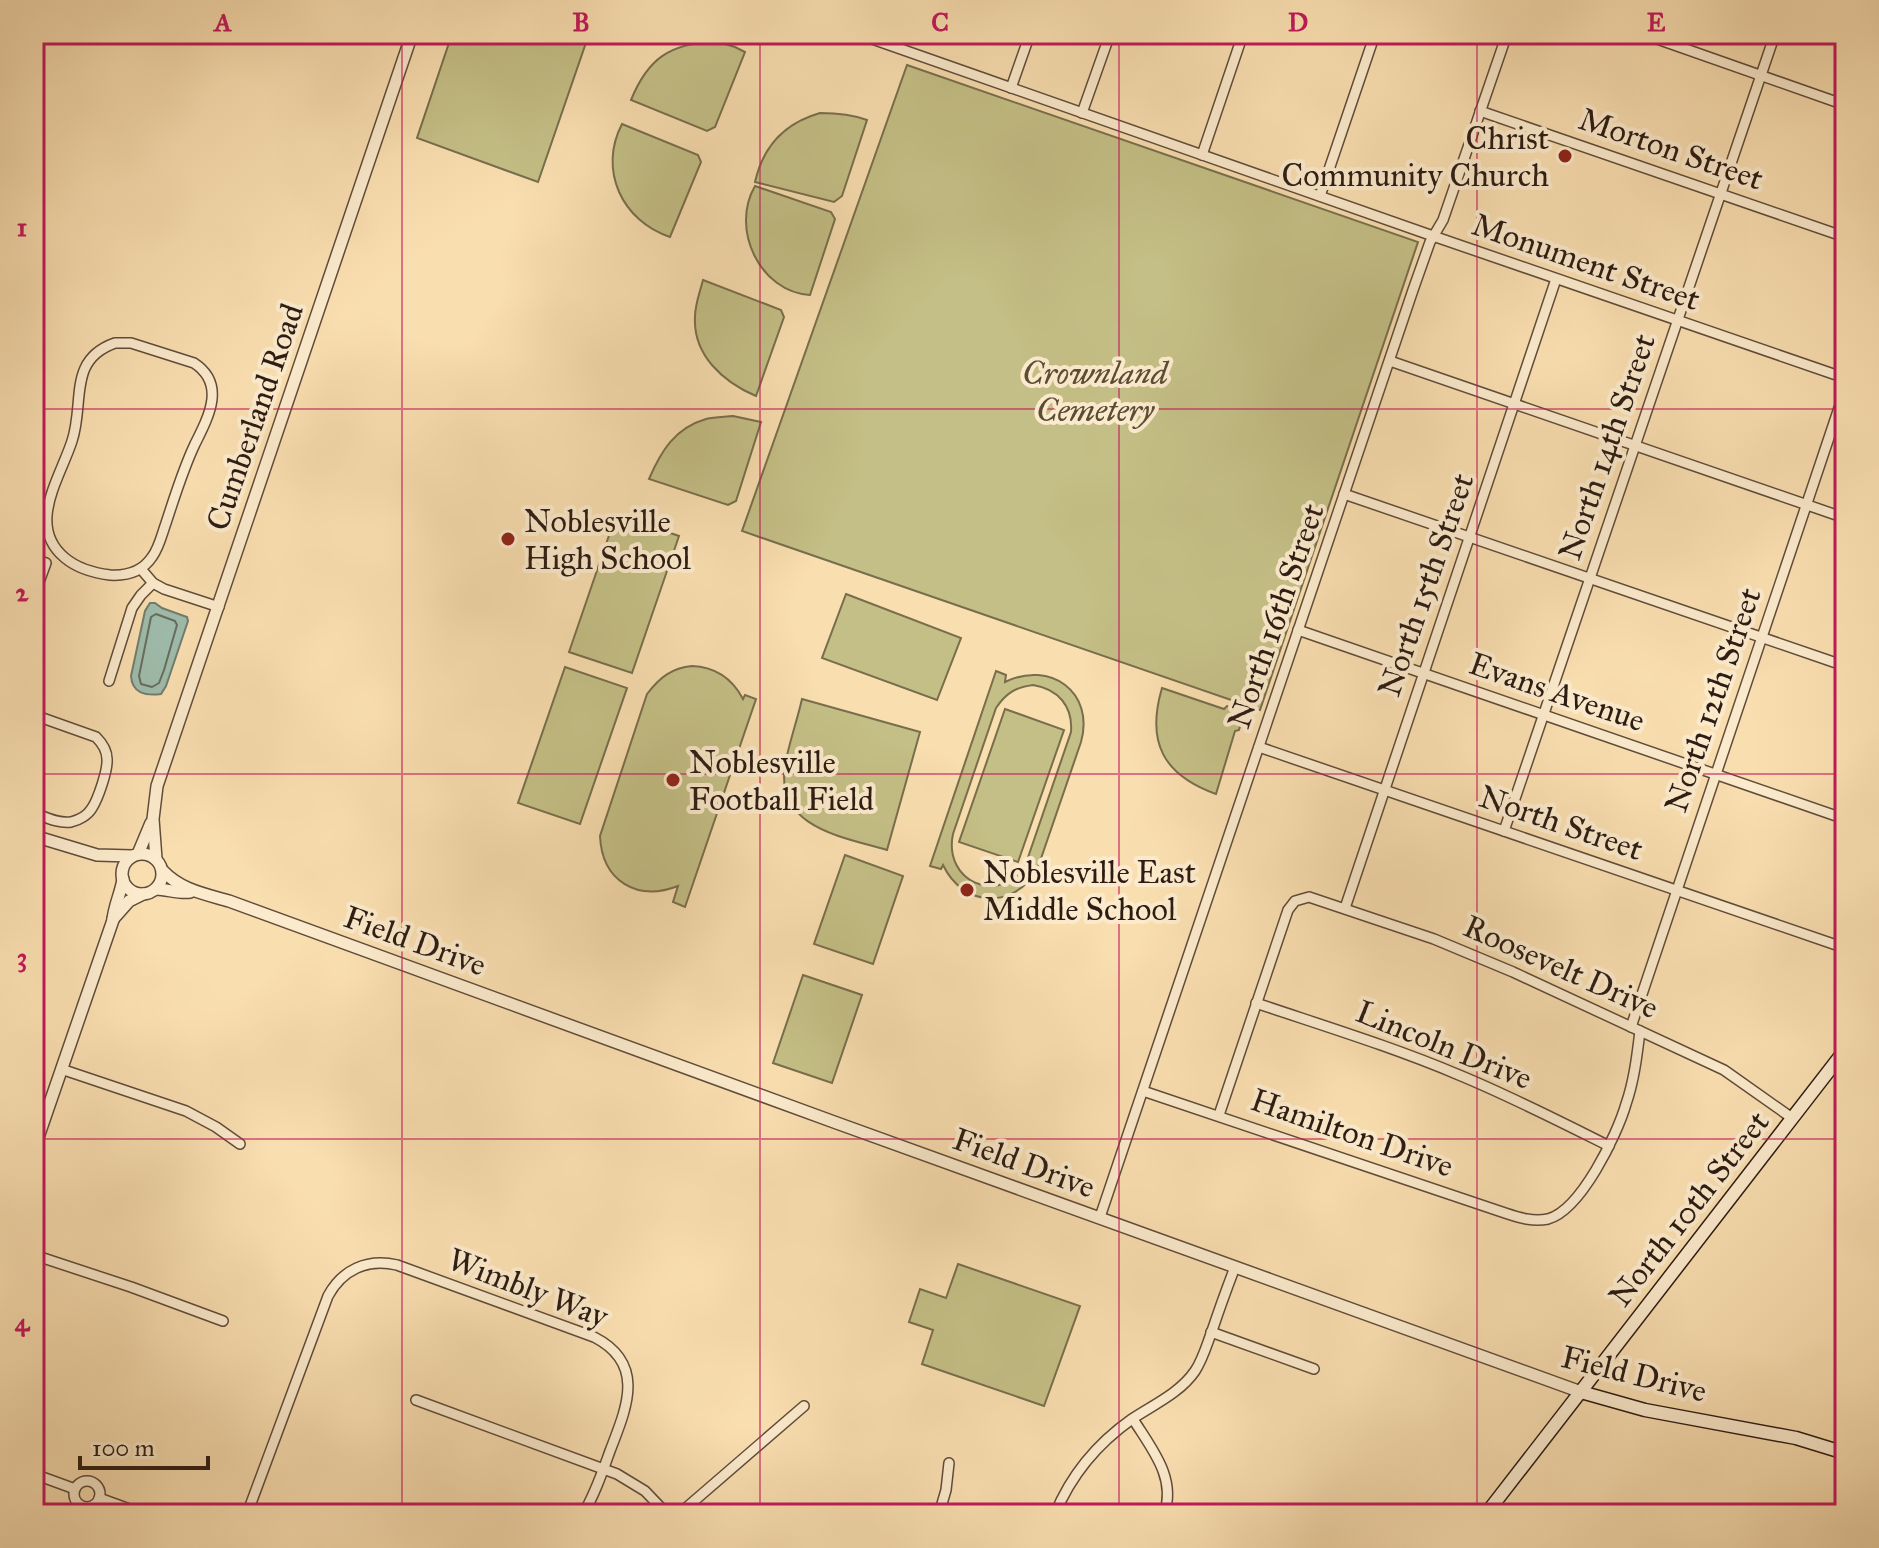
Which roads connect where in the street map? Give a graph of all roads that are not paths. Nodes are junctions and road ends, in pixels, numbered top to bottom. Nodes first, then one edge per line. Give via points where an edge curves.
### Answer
1 (412, 34) edge
2 (858, 34) edge
3 (1030, 34) edge
4 (1110, 34) edge
5 (1243, 34) edge
6 (1375, 34) edge
7 (1507, 34) edge
8 (1643, 34) edge
9 (1775, 34) edge
10 (1663, 37) edge
11 (1760, 75) junction
12 (1011, 88) junction
13 (1845, 105) edge
14 (1480, 111) junction
15 (1082, 113) junction
16 (1202, 155) junction
17 (1720, 193) junction
18 (1320, 196) junction
19 (1433, 236) junction
20 (1845, 237) edge
21 (1556, 279) junction
22 (1677, 320) junction
23 (1390, 361) junction
24 (1845, 378) edge
25 (1845, 390) edge
26 (1514, 404) junction
27 (1635, 445) junction
28 (1344, 494) junction
29 (1807, 504) junction
30 (34, 514) edge
31 (46, 518) junction
32 (1845, 518) edge
33 (1469, 537) junction
34 (34, 559) edge
35 (141, 569) junction
36 (1590, 578) junction
37 (153, 583) junction
38 (34, 596) edge
39 (219, 607) junction
40 (1298, 630) junction
41 (1762, 637) junction
42 (1845, 666) edge
43 (1424, 673) junction
44 (109, 681) dead end
45 (34, 715) edge
46 (1544, 715) junction
47 (1259, 747) junction
48 (1716, 774) junction
49 (1385, 790) junction
50 (34, 813) edge
51 (153, 819) junction
52 (1845, 819) edge
53 (1504, 831) junction
54 (34, 836) edge
55 (97, 855) junction
56 (135, 855) junction
57 (156, 859) junction
58 (163, 871) junction
59 (122, 876) junction
60 (156, 889) junction
61 (1677, 890) junction
62 (194, 891) junction
63 (143, 894) junction
64 (1345, 908) junction
65 (113, 920) junction
66 (1845, 948) edge
67 (1256, 1003) junction
68 (1636, 1029) junction
69 (1845, 1050) edge
70 (61, 1069) junction
71 (1143, 1091) junction
72 (1219, 1115) junction
73 (1792, 1118) junction
74 (240, 1144) dead end
75 (1609, 1146) junction
76 (34, 1149) edge
77 (1100, 1217) junction
78 (1545, 1219) joint
79 (34, 1255) edge
80 (1235, 1267) junction
81 (223, 1321) dead end
82 (1211, 1332) junction
83 (1314, 1369) dead end
84 (1581, 1392) junction
85 (416, 1400) dead end
86 (804, 1406) dead end
87 (1133, 1419) junction
88 (1845, 1453) edge
89 (949, 1463) dead end
90 (604, 1469) junction
91 (34, 1474) edge
92 (75, 1489) junction
93 (99, 1498) junction
94 (143, 1514) edge
95 (247, 1514) edge
96 (583, 1514) edge
97 (667, 1514) edge
98 (679, 1514) edge
99 (939, 1514) edge
100 (1055, 1514) edge
101 (1164, 1514) edge
102 (1486, 1514) edge

1 - 39 street, Cumberland Road
2 - 12 street, Monument Street
3 - 12 street
4 - 15 street
5 - 16 street
6 - 18 street
7 - 14 street, North 16th Street
8 - 10 street
9 - 11 street, North 14th Street
10 - 11 street
11 - 13 street
11 - 17 street, North 14th Street
12 - 15 street, Monument Street
14 - 17 street, Morton Street
14 - 19 street, North 16th Street
15 - 16 street, Monument Street
16 - 18 street, Monument Street
17 - 20 street, Morton Street
17 - 22 street, North 14th Street
18 - 19 street, Monument Street
19 - 21 street, Monument Street
19 - 23 street, North 16th Street
21 - 22 street, Monument Street
21 - 26 street, North 15th Street
22 - 24 street, Monument Street
22 - 27 street, North 14th Street
23 - 26 street
23 - 28 street, North 16th Street
25 - 29 street, North 12th Street
26 - 27 street
26 - 33 street, North 15th Street
27 - 29 street
27 - 36 street, North 14th Street
28 - 33 street
28 - 40 street, North 16th Street
29 - 32 street
29 - 41 street, North 12th Street
30 - 31 street
31 - 35 street via 53,545 74,564 114,575
31 - 35 street via 76,430 82,375 92,357 105,346 131,343 194,363 211,383 213,401 156,550
33 - 36 street
33 - 43 street, North 15th Street
34 - 38 street via 46,563
35 - 37 street
36 - 41 street
36 - 46 street, North 14th Street
37 - 39 street
37 - 44 street via 132,608
39 - 51 street, Cumberland Road via 157,786
40 - 43 street, Evans Avenue
40 - 47 street, North 16th Street
41 - 42 street
41 - 48 street, North 12th Street
43 - 46 street, Evans Avenue
43 - 49 street, North 15th Street
45 - 50 street via 96,737 108,760 86,815 65,822
46 - 48 street, Evans Avenue
46 - 53 street, North 14th Street
47 - 49 street, North Street
47 - 71 street, North 16th Street
48 - 52 street, Evans Avenue
48 - 61 street, North 12th Street
49 - 53 street, North Street
49 - 64 street, North 15th Street
51 - 56 street, Cumberland Road
51 - 57 street, Cumberland Road
53 - 61 street, North Street
54 - 55 street
55 - 56 street
55 - 59 street
56 - 57 street
56 - 59 street via 127,860
57 - 58 street
58 - 60 street
58 - 62 street
59 - 63 street via 130,890
59 - 65 street
60 - 62 street
60 - 63 street
61 - 66 street, North Street
61 - 68 street, North 12th Street
62 - 77 street, Field Drive
63 - 65 street
64 - 67 street, Roosevelt Drive via 1309,897 1295,901
64 - 68 street, Roosevelt Drive via 1434,939
65 - 70 street
67 - 72 street
67 - 75 street, Lincoln Drive via 1456,1074
68 - 73 street, Roosevelt Drive via 1724,1070
68 - 75 street, North 12th Street via 1630,1092
69 - 73 main road, North 10th Street
70 - 74 street via 186,1111
70 - 76 street
71 - 72 street, Hamilton Drive
71 - 77 street, North 16th Street
72 - 78 street, Hamilton Drive via 1505,1213
73 - 84 main road, North 10th Street
75 - 78 street, North 12th Street via 1568,1207
77 - 80 street, Field Drive
79 - 81 street
80 - 82 street
80 - 84 street, Field Drive
82 - 83 street
82 - 87 street via 1188,1379
84 - 88 main road, Field Drive
84 - 102 main road, North 10th Street
85 - 90 street
86 - 98 street
87 - 100 street via 1091,1456
87 - 101 street via 1166,1476
89 - 99 street
90 - 95 street, Wimbly Way via 629,1387 619,1358 604,1342 397,1265 371,1263 347,1273 332,1288
90 - 96 street, Wimbly Way
90 - 97 street via 637,1486
91 - 92 street
92 - 93 street via 83,1506
92 - 93 street via 92,1481
93 - 94 street

